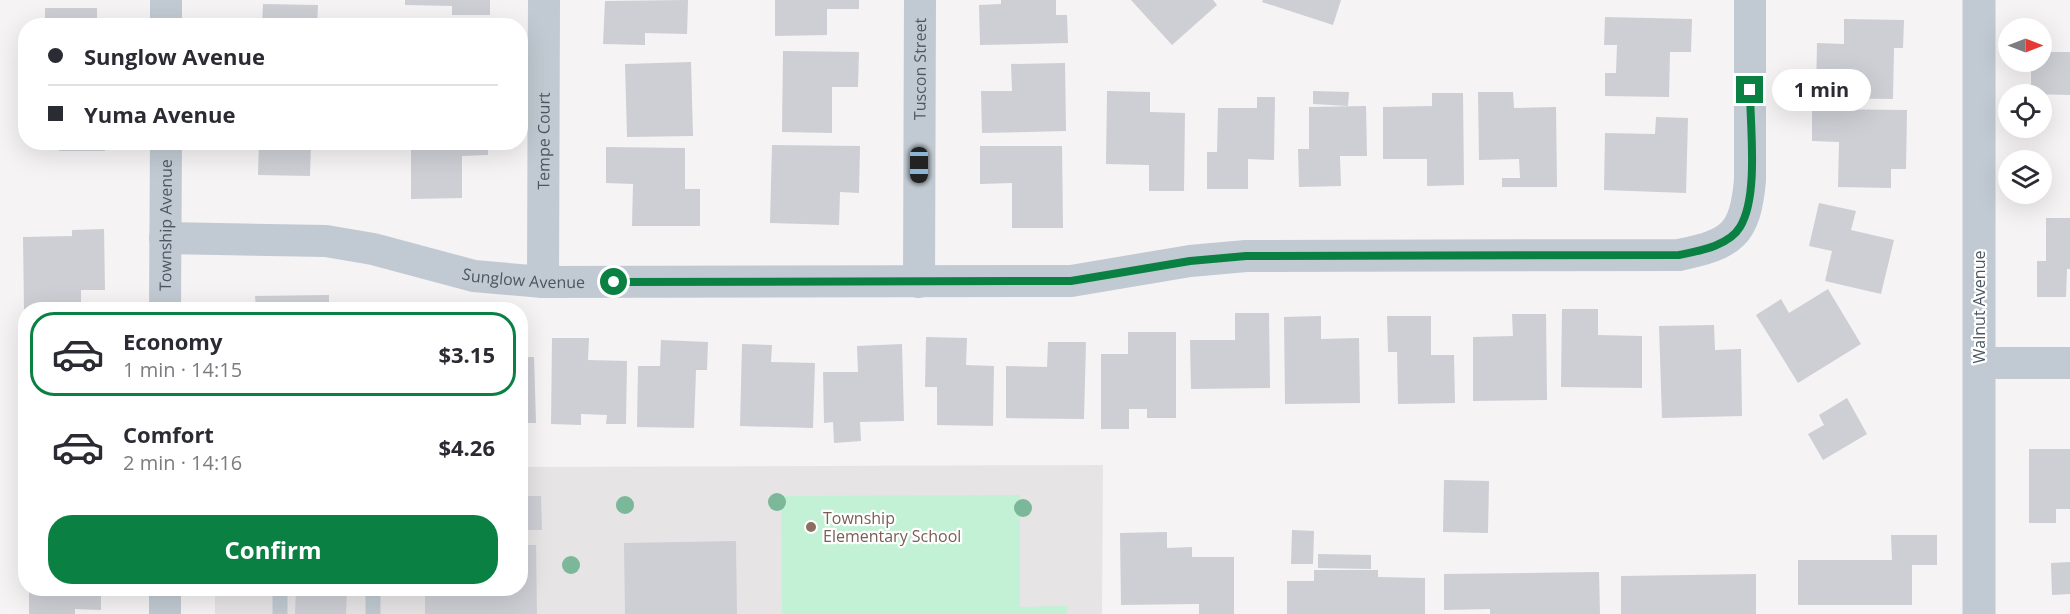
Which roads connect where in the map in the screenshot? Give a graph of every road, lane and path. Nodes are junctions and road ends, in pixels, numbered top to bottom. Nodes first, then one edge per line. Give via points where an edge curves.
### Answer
1 (166, 0) edge
2 (544, 0) edge
3 (920, 0) edge
4 (1750, 0) edge
5 (1979, 0) edge
6 (166, 18) edge
7 (166, 150) edge
8 (165, 238) junction
9 (543, 282) junction
10 (919, 282) junction
11 (165, 302) edge
12 (1979, 363) junction
13 (2070, 363) edge
14 (165, 596) edge
15 (280, 596) edge
16 (373, 596) edge
17 (165, 614) edge
18 (280, 614) edge
19 (373, 614) edge
20 (1979, 614) edge

1 - 6 street
2 - 9 street, Tempe Court
3 - 10 street, Tuscon Street
4 - 10 street, Sunglow Avenue via 1748,205 1740,229 1712,248 1679,255 1246,256 1071,281
5 - 12 street, Walnut Avenue
7 - 8 street, Township Avenue
8 - 9 street, Sunglow Avenue via 326,241 373,249 474,276
8 - 11 street, Township Avenue
9 - 10 street, Sunglow Avenue
12 - 13 street
12 - 20 street, Walnut Avenue
14 - 17 street
15 - 18 lane
16 - 19 lane

